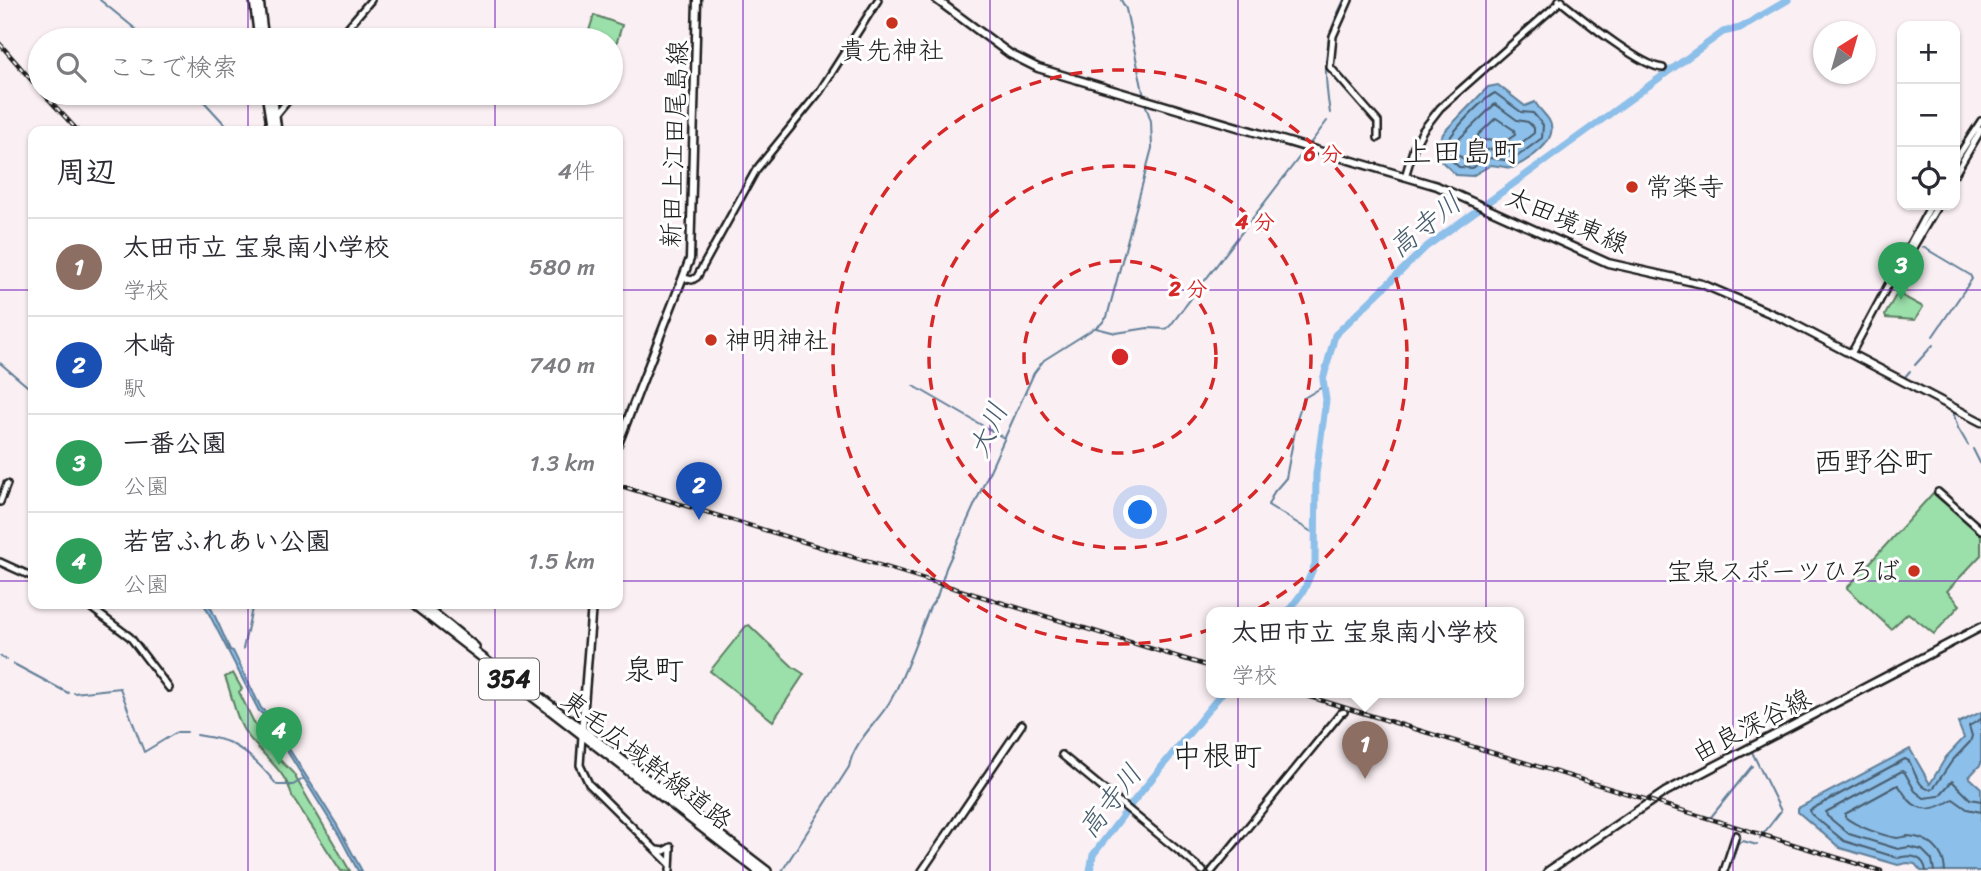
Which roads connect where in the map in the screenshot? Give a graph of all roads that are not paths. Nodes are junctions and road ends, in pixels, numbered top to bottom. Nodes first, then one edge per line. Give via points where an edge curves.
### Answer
1 (257, 0) edge
2 (371, 0) edge
3 (697, 0) edge
4 (878, 0) edge
5 (937, 0) edge
6 (1349, 0) edge
7 (1560, 0) edge
8 (260, 28) edge
9 (347, 28) edge
10 (1663, 68) dead end
11 (268, 105) edge
12 (274, 105) edge
13 (284, 105) edge
14 (275, 114) junction
15 (1981, 121) edge
16 (270, 122) junction
17 (267, 126) edge
18 (272, 126) edge
19 (274, 126) edge
20 (1981, 130) edge
21 (1378, 138) dead end
22 (1960, 153) edge
23 (1960, 166) edge
24 (1405, 177) junction
25 (1928, 210) edge
26 (1935, 210) edge
27 (684, 278) junction
28 (1872, 314) junction
29 (1851, 354) junction
30 (1981, 422) edge
31 (623, 431) edge
32 (7, 484) dead end
33 (1938, 492) dead end
34 (0, 502) edge
35 (1981, 530) edge
36 (0, 562) edge
37 (28, 575) edge
38 (93, 609) edge
39 (419, 609) edge
40 (428, 609) edge
41 (592, 609) edge
42 (439, 618) junction
43 (1981, 627) edge
44 (457, 639) junction
45 (169, 688) dead end
46 (1345, 712) dead end
47 (1022, 724) dead end
48 (582, 732) junction
49 (1062, 755) dead end
50 (1736, 835) dead end
51 (652, 846) junction
52 (670, 867) edge
53 (758, 871) edge
54 (767, 871) edge
55 (922, 871) edge
56 (1203, 871) edge
57 (1213, 871) edge
58 (1548, 871) edge
59 (1724, 871) edge

1 - 8 highway
2 - 9 street
3 - 27 main road, 新田上江田尾島線 via 691,246
4 - 27 street via 820,91 756,170 697,277
5 - 24 main road, 太田境東線 via 1015,57 1038,68
6 - 21 street via 1333,36 1329,67 1378,122
7 - 10 street via 1632,53
7 - 24 street via 1440,108 1414,147
11 - 16 highway
12 - 14 highway
13 - 14 street
14 - 16 street
14 - 19 highway
15 - 22 street
16 - 17 street
16 - 18 highway
20 - 23 street
24 - 29 main road, 太田境東線 via 1485,206 1608,263 1715,289
25 - 28 street
26 - 28 street
27 - 31 main road, 新田上江田尾島線
28 - 29 street
29 - 30 main road, 太田境東線
32 - 34 street
33 - 35 street
36 - 37 street
38 - 45 street via 131,637
39 - 44 highway, 東毛広域幹線道路 / 354
40 - 42 highway, 東毛広域幹線道路 / 354
41 - 48 main road
42 - 44 highway
42 - 48 highway, 東毛広域幹線道路 / 354
43 - 58 main road, 由良深谷線 via 1665,792
44 - 48 highway, 東毛広域幹線道路 / 354
46 - 57 street
47 - 55 street
48 - 51 street via 584,776
48 - 53 highway, 東毛広域幹線道路 / 354
48 - 54 highway, 東毛広域幹線道路 / 354
49 - 56 street
50 - 59 street
51 - 52 street
51 - 52 street via 662,851 671,847

